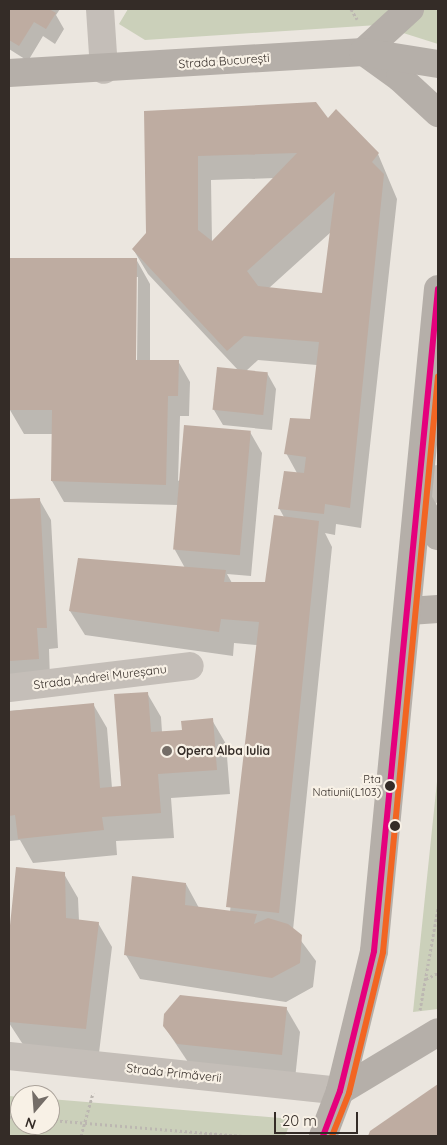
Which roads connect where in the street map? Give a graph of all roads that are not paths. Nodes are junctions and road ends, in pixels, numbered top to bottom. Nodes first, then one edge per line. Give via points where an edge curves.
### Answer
1 (99, 9) edge
2 (410, 9) edge
3 (362, 52) junction
4 (438, 64) edge
5 (104, 70) junction
6 (9, 73) edge
7 (438, 113) edge
8 (438, 289) edge
9 (438, 479) edge
10 (419, 502) junction
11 (438, 536) edge
12 (438, 609) edge
13 (409, 611) junction
14 (190, 666) dead end
15 (9, 688) edge
16 (429, 1023) edge
17 (9, 1056) edge
18 (340, 1091) junction
19 (323, 1136) edge

1 - 5 street
2 - 3 main road
3 - 4 main road, Strada București
3 - 5 main road, Strada București
3 - 7 main road via 400,78
5 - 6 main road, Strada București
8 - 10 main road
9 - 10 street
10 - 11 main road
10 - 13 main road
12 - 13 main road
13 - 18 main road via 374,951
14 - 15 street, Strada Andrei Mureșanu
16 - 18 main road
17 - 18 street, Strada Primăverii
18 - 19 main road

